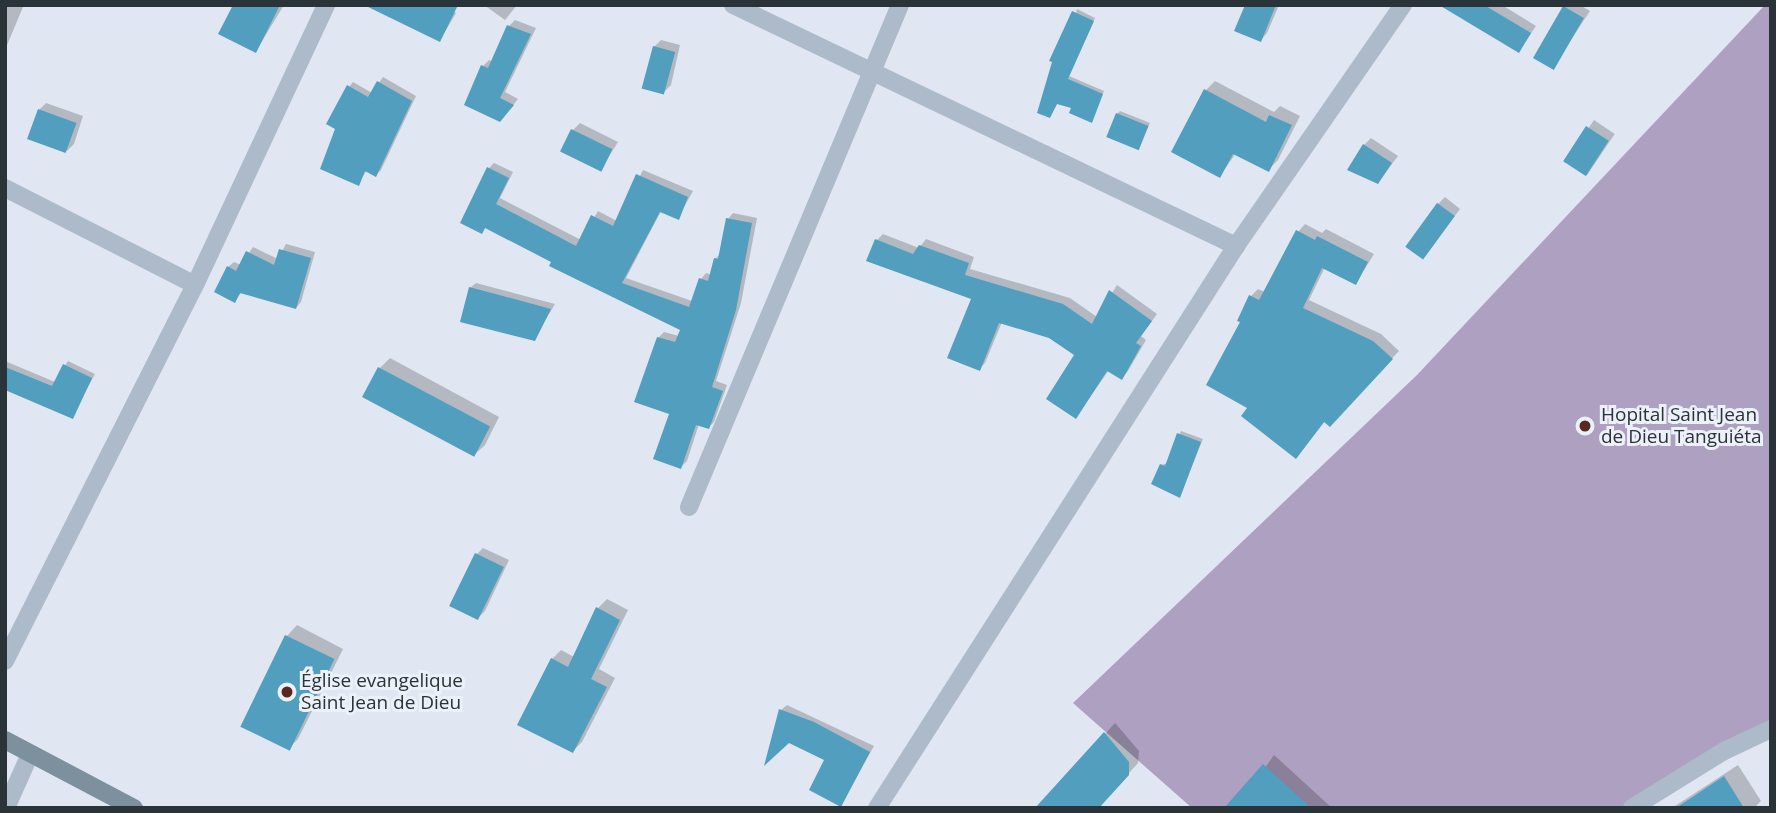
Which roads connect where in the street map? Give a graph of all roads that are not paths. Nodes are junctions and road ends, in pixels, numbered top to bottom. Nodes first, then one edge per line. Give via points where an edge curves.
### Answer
1 (326, 5) edge
2 (733, 5) edge
3 (900, 5) edge
4 (1404, 5) edge
5 (871, 72) junction
6 (5, 188) edge
7 (1236, 246) junction
8 (195, 285) junction
9 (689, 507) dead end
10 (5, 661) edge
11 (1771, 729) edge
12 (5, 740) edge
13 (30, 754) junction
14 (6, 808) edge
15 (134, 808) edge
16 (877, 808) edge
17 (1632, 808) edge

1 - 8 street
2 - 5 street
3 - 5 street
4 - 7 street
5 - 7 street
5 - 9 street
6 - 8 street
7 - 16 street
8 - 10 street
11 - 17 street via 1724,751
12 - 13 main road
13 - 14 street
13 - 15 main road

